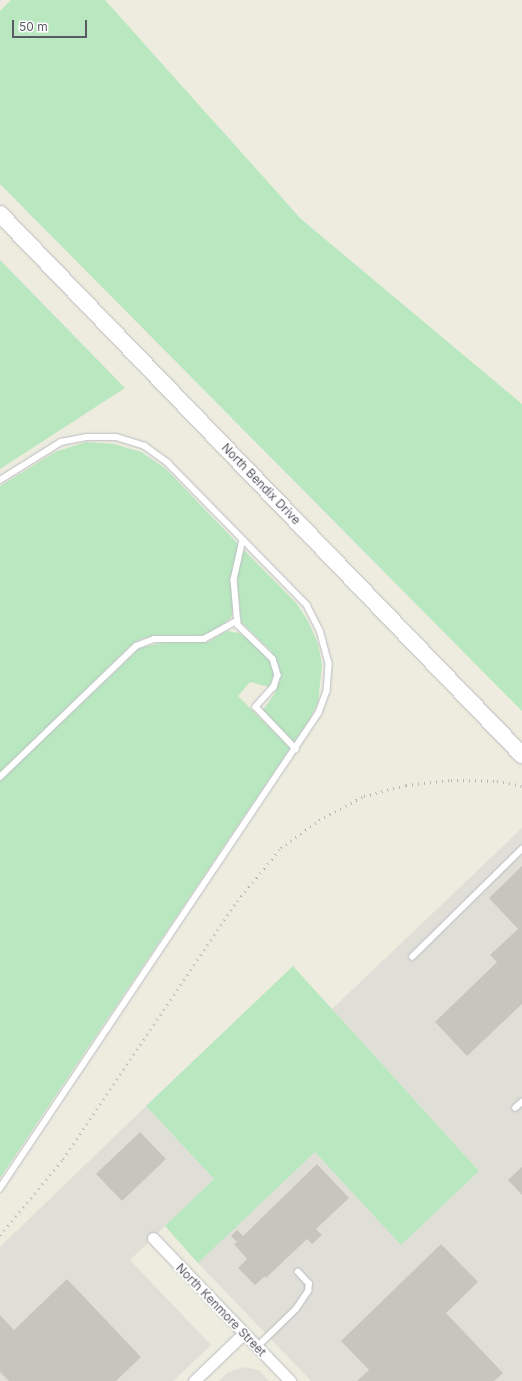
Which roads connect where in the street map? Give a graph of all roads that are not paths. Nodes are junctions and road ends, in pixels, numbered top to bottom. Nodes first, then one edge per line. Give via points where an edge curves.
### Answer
1 (0, 214) edge
2 (0, 480) edge
3 (243, 540) junction
4 (237, 621) junction
5 (296, 749) junction
6 (522, 755) edge
7 (0, 777) edge
8 (522, 849) edge
9 (412, 957) dead end
10 (522, 1102) edge
11 (516, 1108) dead end
12 (0, 1189) edge
13 (152, 1238) dead end
14 (298, 1272) dead end
15 (244, 1333) junction
16 (257, 1347) junction
17 (194, 1381) edge
18 (290, 1381) edge

1 - 6 street, North Bendix Drive
2 - 3 lane via 61,442 86,437 116,437 145,446 157,454
3 - 4 lane via 235,572
3 - 5 lane via 307,605 320,630 329,664 327,691 319,713
4 - 5 lane via 241,630 268,653 277,668 274,687 256,707
4 - 7 lane via 204,639 154,639 136,646
5 - 12 lane
8 - 9 lane
10 - 11 lane
13 - 15 street, North Kenmore Street
14 - 16 lane via 309,1284 308,1291 296,1309
15 - 16 street, North Kenmore Street
15 - 17 street
16 - 18 street, North Kenmore Street

